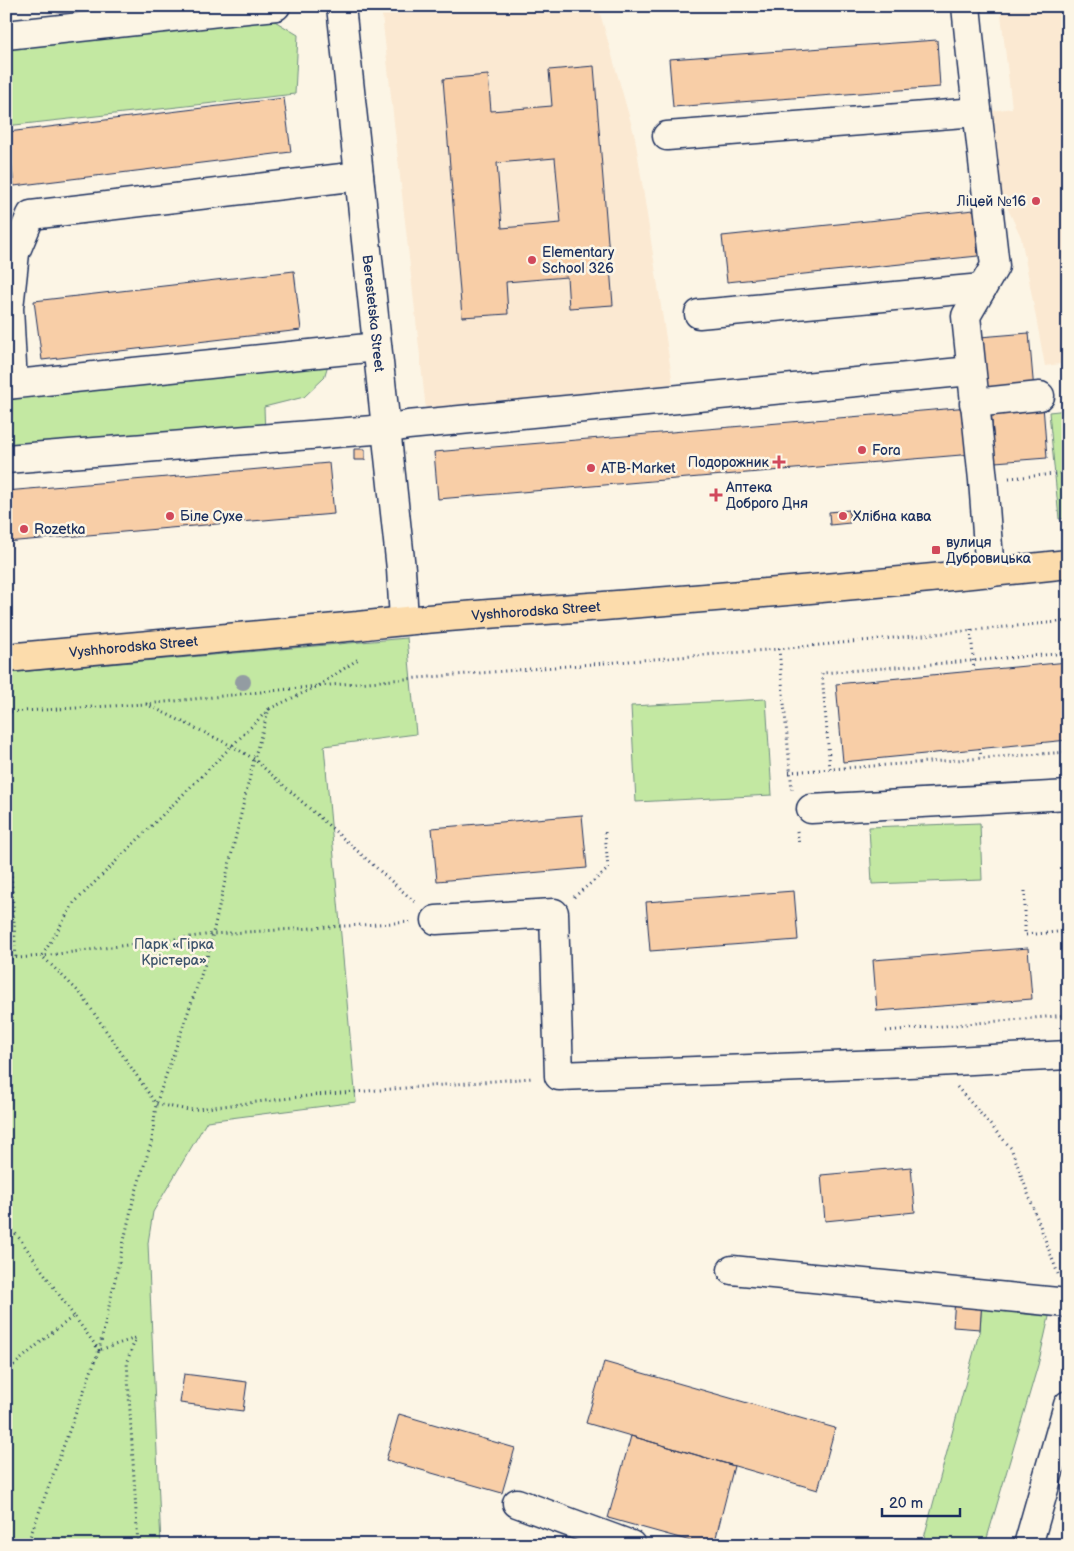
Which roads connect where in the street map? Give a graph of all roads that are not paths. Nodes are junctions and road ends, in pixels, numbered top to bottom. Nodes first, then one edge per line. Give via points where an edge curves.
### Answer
1 (276, 6) edge
2 (341, 6) edge
3 (966, 6) edge
4 (6, 34) edge
5 (977, 112) junction
6 (667, 136) dead end
7 (359, 176) junction
8 (982, 288) junction
9 (700, 314) dead end
10 (377, 347) junction
11 (971, 371) junction
12 (10, 384) edge
13 (1040, 396) dead end
14 (974, 403) junction
15 (386, 429) junction
16 (6, 460) edge
17 (1068, 564) edge
18 (990, 573) junction
19 (404, 620) junction
20 (6, 658) edge
21 (1068, 795) edge
22 (802, 803) road end
23 (436, 920) road end
24 (1068, 1055) edge
25 (732, 1270) dead end
26 (1064, 1293) edge
27 (1068, 1405) edge
28 (1058, 1442) junction
29 (1068, 1483) edge
30 (517, 1503) dead end
31 (630, 1545) edge
32 (1028, 1545) edge

1 - 4 street
2 - 7 street, Berestetska Street
3 - 5 street
5 - 6 street
5 - 8 street via 996,266
7 - 10 street, Berestetska Street
7 - 12 street via 31,215 14,253 9,308
8 - 9 street
8 - 11 street via 966,316
10 - 12 street
10 - 15 street, Berestetska Street
11 - 14 street
11 - 15 street
13 - 14 street
14 - 18 street
15 - 16 street
15 - 19 street, Berestetska Street
17 - 18 main road, Vyshhorodska Street
18 - 19 main road, Vyshhorodska Street
19 - 20 main road, Vyshhorodska Street
21 - 22 street
23 - 24 street via 554,913 559,1076
25 - 26 street
27 - 28 street
28 - 29 street
28 - 32 street
30 - 31 street

